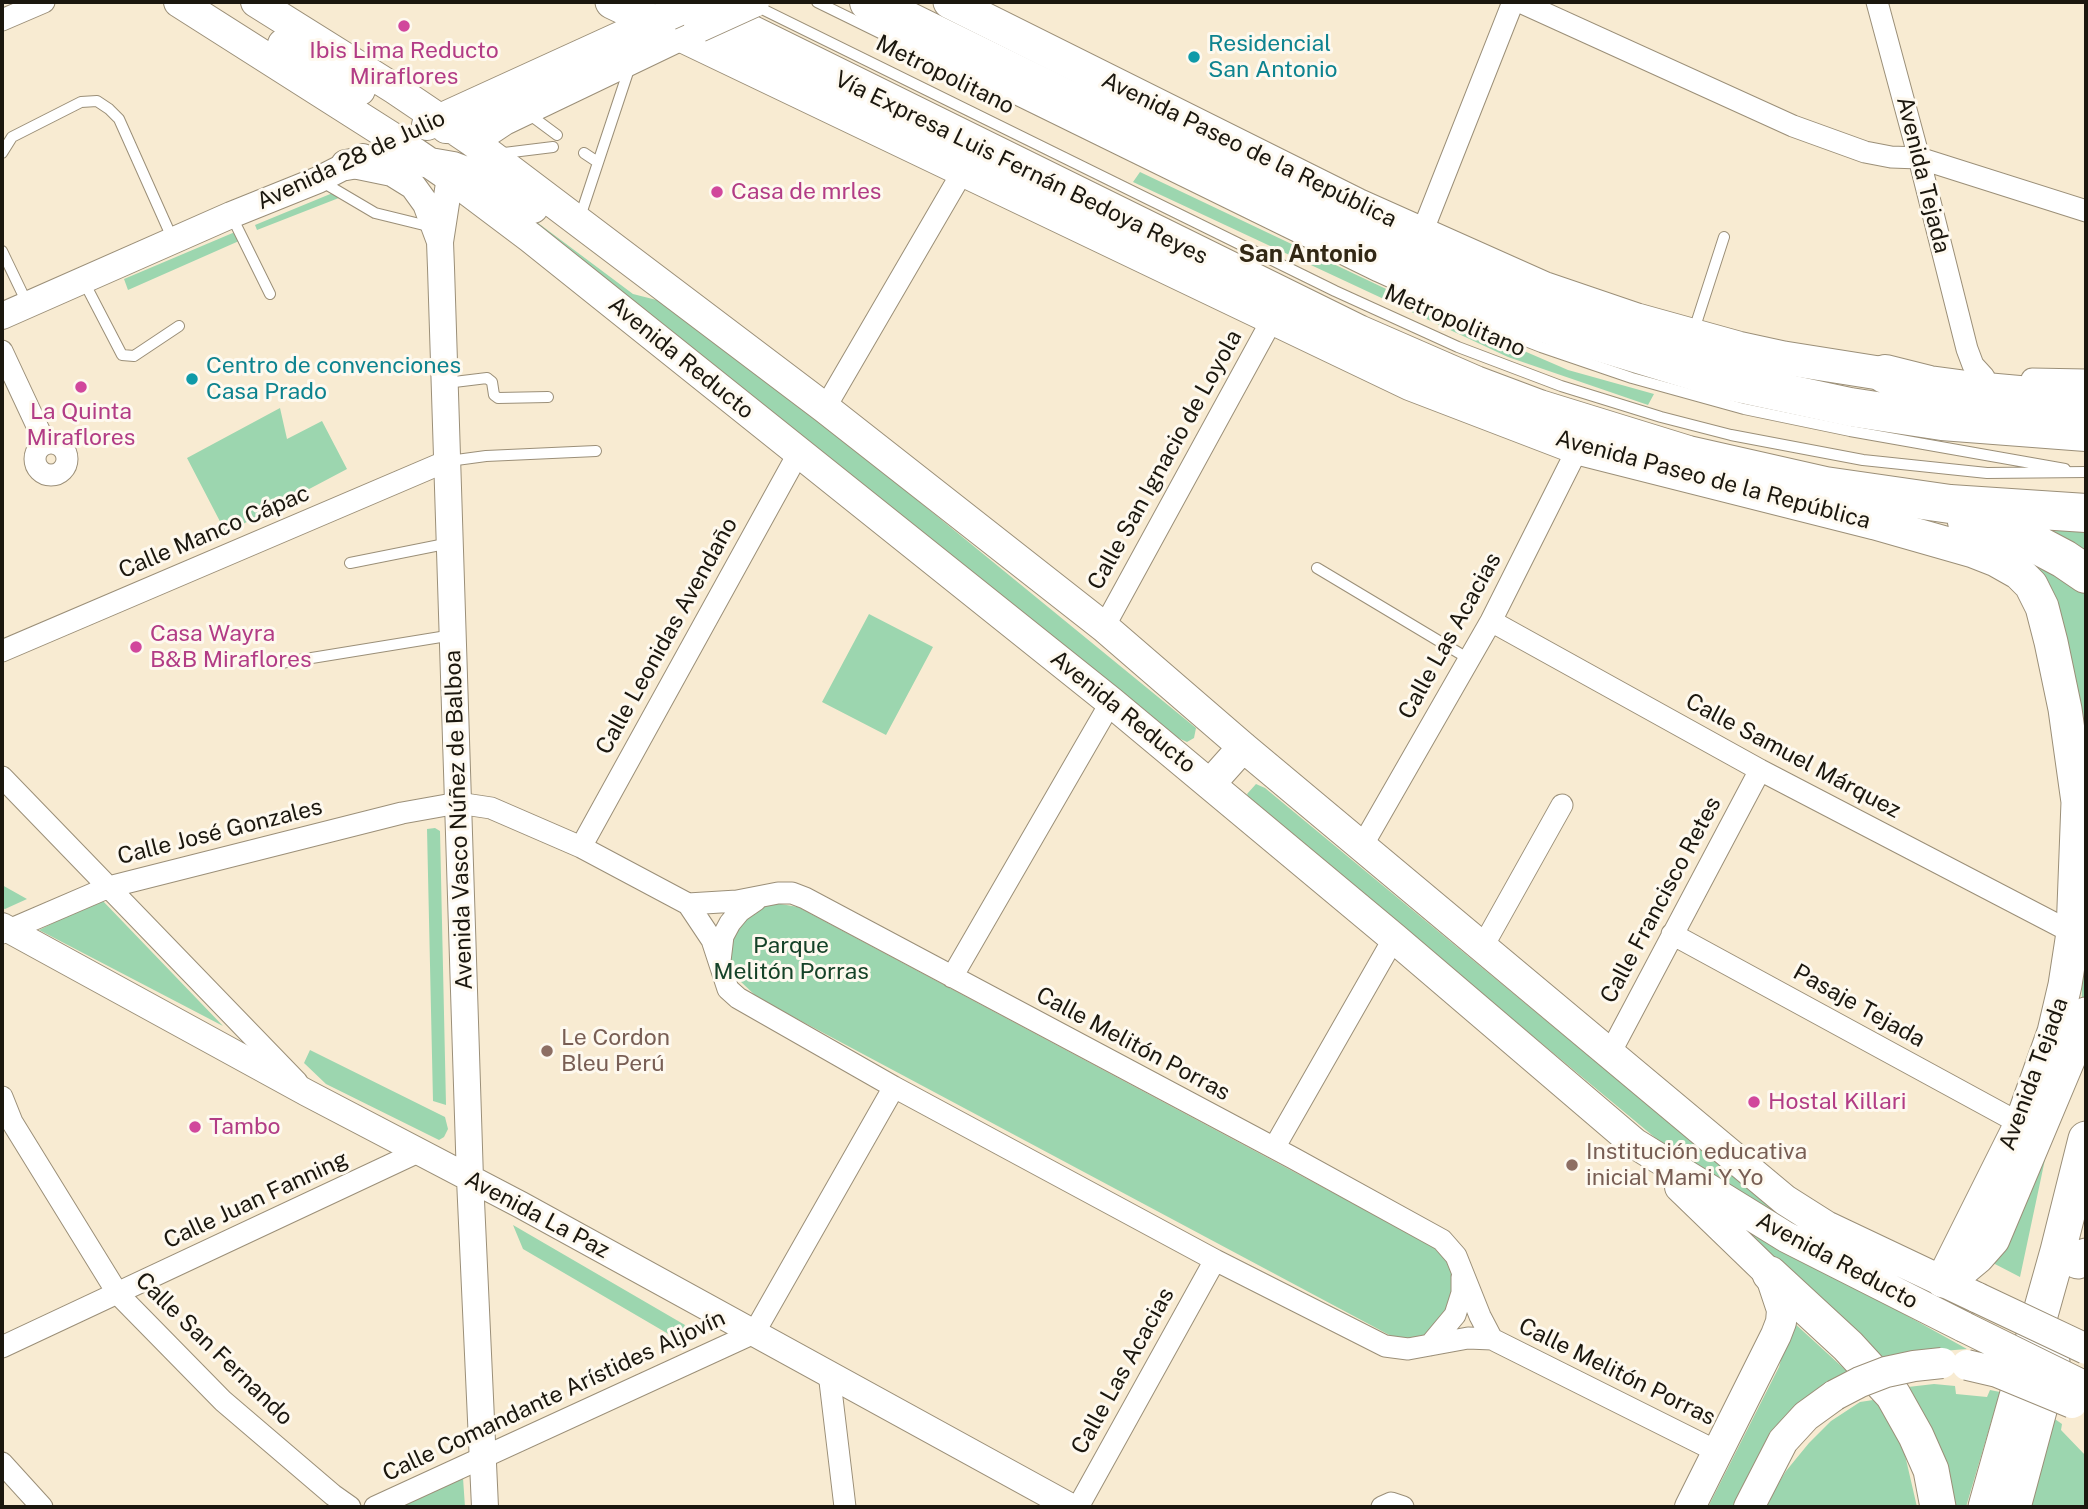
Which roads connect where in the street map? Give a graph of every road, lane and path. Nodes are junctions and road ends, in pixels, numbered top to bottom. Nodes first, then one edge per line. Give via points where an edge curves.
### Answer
1 (44, 2) edge
2 (179, 2) edge
3 (185, 2) edge
4 (612, 2) edge
5 (747, 2) edge
6 (754, 2) edge
7 (817, 2) edge
8 (869, 2) edge
9 (950, 2) edge
10 (1513, 2) edge
11 (1520, 2) edge
12 (1877, 2) edge
13 (265, 11) edge
14 (680, 17) edge
15 (2, 20) edge
16 (633, 58) junction
17 (514, 115) junction
18 (457, 134) junction
19 (557, 135) dead end
20 (396, 140) junction
21 (553, 147) dead end
22 (2, 152) edge
23 (584, 153) dead end
24 (1919, 158) junction
25 (596, 162) junction
26 (346, 165) junction
27 (443, 168) junction
28 (963, 171) junction
29 (318, 180) junction
30 (2086, 211) edge
31 (231, 215) junction
32 (579, 220) junction
33 (438, 235) junction
34 (1421, 235) junction
35 (1724, 237) dead end
36 (173, 240) junction
37 (2, 251) edge
38 (83, 280) junction
39 (270, 294) dead end
40 (683, 299) junction
41 (27, 305) junction
42 (2, 316) edge
43 (1273, 318) junction
44 (179, 326) dead end
45 (1692, 336) junction
46 (2, 351) edge
47 (1885, 374) junction
48 (1978, 374) junction
49 (2086, 380) edge
50 (445, 383) junction
51 (548, 397) dead end
52 (2086, 401) edge
53 (825, 408) junction
54 (2086, 432) edge
55 (45, 443) dead end
56 (1578, 448) junction
57 (596, 452) dead end
58 (799, 452) junction
59 (447, 461) junction
60 (2083, 472) edge
61 (1895, 498) junction
62 (2086, 513) edge
63 (450, 543) junction
64 (350, 563) dead end
65 (1317, 568) dead end
66 (2019, 573) joint
67 (2086, 574) edge
68 (1491, 621) junction
69 (1104, 627) junction
70 (453, 635) junction
71 (2, 651) edge
72 (1469, 659) junction
73 (281, 663) dead end
74 (1111, 702) junction
75 (1243, 747) junction
76 (1760, 770) junction
77 (2, 777) edge
78 (1210, 783) junction
79 (458, 803) junction
80 (1562, 805) dead end
81 (580, 846) junction
82 (1362, 846) junction
83 (109, 887) junction
84 (762, 896) junction
85 (688, 904) junction
86 (4, 930) edge
87 (2073, 933) junction
88 (1672, 934) junction
89 (1395, 938) junction
90 (1482, 947) junction
91 (720, 961) junction
92 (952, 976) junction
93 (2086, 1015) edge
94 (2086, 1053) edge
95 (1609, 1055) junction
96 (894, 1087) junction
97 (307, 1093) junction
98 (2, 1097) edge
99 (2021, 1124) junction
100 (2086, 1139) edge
101 (1634, 1143) junction
102 (1273, 1148) junction
103 (418, 1152) junction
104 (470, 1179) junction
105 (2077, 1251) edge
106 (1215, 1260) junction
107 (1462, 1269) junction
108 (1770, 1274) junction
109 (1943, 1280) junction
110 (118, 1294) junction
111 (754, 1333) junction
112 (1492, 1339) junction
113 (1430, 1345) junction
114 (2, 1347) edge
115 (2086, 1349) edge
116 (829, 1373) junction
117 (2083, 1404) edge
118 (1718, 1452) junction
119 (484, 1458) junction
120 (2, 1463) edge
121 (42, 1507) edge
122 (350, 1507) edge
123 (375, 1507) edge
124 (485, 1507) edge
125 (845, 1507) edge
126 (1071, 1507) edge
127 (1078, 1507) edge
128 (1382, 1507) edge
129 (1403, 1507) edge
130 (1690, 1507) edge
131 (1749, 1507) edge
132 (1938, 1507) edge
133 (1986, 1507) edge
134 (2013, 1507) edge

1 - 15 street
2 - 20 main road, Avenida Reducto
3 - 13 main road, Avenida Reducto
4 - 14 main road, Avenida Paseo de la República
5 - 60 lane, Metropolitano via 1335,291 1458,347 1562,387 1731,435 1863,460 1987,474
6 - 14 main road, Avenida 28 de Julio, bridge
7 - 60 lane, Metropolitano via 1364,270 1541,347 1744,409
8 - 54 highway via 1387,257 1564,330 1667,364 1812,400 1942,421
9 - 34 main road, Avenida Paseo de la República
10 - 34 street
11 - 24 street via 1793,126 1865,152
12 - 24 street, Avenida Tejada
13 - 18 main road, Avenida Reducto
14 - 16 main road, Avenida 28 de Julio
14 - 18 main road, Avenida 28 de Julio
14 - 28 main road, Avenida Paseo de la República
14 - 61 highway, Vía Expresa Luis Fernán Bedoya Reyes via 1475,385 1582,424 1688,455
16 - 17 main road, Avenida 28 de Julio
16 - 25 lane
17 - 18 main road, Avenida 28 de Julio
17 - 19 lane
18 - 20 main road, Avenida 28 de Julio
18 - 21 lane
18 - 27 main road, Avenida Vasco Núñez de Balboa via 465,149
18 - 32 main road, Avenida Reducto
20 - 26 street, Avenida 28 de Julio
20 - 27 main road, Avenida Reducto
22 - 36 lane via 12,138 81,102 96,101 119,119
23 - 25 lane
24 - 30 street
24 - 48 street, Avenida Tejada
25 - 32 lane
26 - 27 main road via 386,158
26 - 29 street, Avenida 28 de Julio
26 - 33 street via 373,167 404,178 419,193
27 - 33 street, Avenida Vasco Núñez de Balboa
27 - 40 main road via 487,180 521,199 642,290 662,298
27 - 58 main road, Avenida Reducto
28 - 43 main road, Avenida Paseo de la República
28 - 53 street
29 - 31 street, Avenida 28 de Julio
29 - 33 lane via 375,213
31 - 36 street, Avenida 28 de Julio
31 - 39 lane
32 - 40 main road, Avenida Reducto
33 - 50 street, Avenida Vasco Núñez de Balboa
34 - 45 main road, Avenida Paseo de la República via 1582,302
35 - 45 lane
36 - 38 street, Avenida 28 de Julio
37 - 41 lane
38 - 41 street, Avenida 28 de Julio
38 - 44 lane via 122,355 134,356
40 - 53 main road, Avenida Reducto
41 - 42 street, Avenida 28 de Julio
43 - 56 main road, Avenida Paseo de la República via 1411,384
43 - 69 street, Calle San Ignacio de Loyola
45 - 47 main road, Avenida Paseo de la República via 1784,358
46 - 55 street
47 - 48 street, Avenida Paseo de la República
47 - 48 highway via 1929,385
48 - 49 street, Avenida Paseo de la República
48 - 52 highway
50 - 51 lane via 487,378 498,398
50 - 59 street, Avenida Vasco Núñez de Balboa
53 - 69 main road, Avenida Reducto
56 - 66 main road, Avenida Paseo de la República via 1875,523 1973,551
56 - 68 street, Calle Las Acacias
57 - 59 lane
58 - 74 main road, Avenida Reducto
58 - 81 street, Calle Leonidas Avendaño
59 - 63 street, Avenida Vasco Núñez de Balboa
59 - 71 street, Calle Manco Cápac
61 - 62 highway, Vía Expresa Luis Fernán Bedoya Reyes
61 - 67 highway via 2032,542
63 - 64 lane
63 - 70 street, Avenida Vasco Núñez de Balboa
65 - 72 lane
66 - 87 main road, Avenida Tejada via 2042,607 2065,709 2078,802
68 - 72 street, Calle Las Acacias
68 - 76 street, Calle Samuel Márquez
69 - 75 main road, Avenida Reducto
70 - 73 lane
70 - 79 street, Avenida Vasco Núñez de Balboa
72 - 82 street, Calle Las Acacias
74 - 78 main road, Avenida Reducto
74 - 92 street
75 - 78 main road
75 - 82 main road, Avenida Reducto
76 - 87 street, Calle Samuel Márquez
76 - 88 street, Calle Francisco Retes
77 - 83 street
78 - 89 main road, Avenida Reducto
79 - 81 street, Calle Melitón Porras via 491,808
79 - 83 street, Calle José Gonzales
79 - 104 street, Avenida Vasco Núñez de Balboa
80 - 90 street
81 - 85 street, Calle Melitón Porras
82 - 90 main road, Avenida Reducto
83 - 86 street, Calle José Gonzales
83 - 97 street
84 - 85 street, Calle Melitón Porras
84 - 91 street via 730,923
84 - 92 street, Calle Melitón Porras via 792,893 805,898
85 - 91 street, Calle Melitón Porras
86 - 97 street, Avenida La Paz
87 - 99 main road, Avenida Tejada via 2054,1032
88 - 95 street, Calle Francisco Retes
88 - 99 street, Pasaje Tejada
89 - 101 main road, Avenida Reducto
89 - 102 street
90 - 95 main road, Avenida Reducto
91 - 96 street, Calle Melitón Porras via 729,989 738,998
92 - 102 street, Calle Melitón Porras
93 - 109 highway via 1992,1238 1977,1256
94 - 105 highway via 2076,1072 2049,1197
95 - 109 main road, Avenida Reducto via 1801,1212
96 - 106 street, Calle Melitón Porras
96 - 111 street
97 - 103 street, Avenida La Paz
98 - 110 street, Calle San Fernando via 12,1122
99 - 109 main road, Avenida Tejada
100 - 105 highway
101 - 108 main road
101 - 117 main road, Avenida Reducto, bridge via 1786,1237 1964,1327
102 - 107 street, Calle Melitón Porras via 1441,1240
103 - 104 street, Avenida La Paz
103 - 110 street, Calle Juan Fanning
104 - 111 street, Avenida La Paz
104 - 119 street, Avenida Vasco Núñez de Balboa
105 - 133 highway
105 - 134 highway
106 - 113 street, Calle Melitón Porras via 1385,1346 1408,1349
106 - 127 street, Calle Las Acacias
107 - 112 street, Calle Melitón Porras
107 - 113 street via 1462,1293 1455,1315
108 - 118 main road via 1781,1322
108 - 132 highway via 1893,1395 1931,1470
109 - 115 main road, Avenida Reducto, bridge
110 - 114 street, Calle Juan Fanning
110 - 122 street, Calle San Fernando via 223,1401
111 - 116 street, Avenida La Paz
111 - 119 street, Calle Comandante Arístides Aljovín
112 - 113 street, Calle Melitón Porras
112 - 118 street, Calle Melitón Porras
116 - 125 street
116 - 126 street, Avenida La Paz
117 - 131 main road, bridge via 2009,1377 1954,1364 1886,1372 1835,1395 1806,1416 1783,1441
118 - 130 main road
119 - 123 street, Calle Comandante Arístides Aljovín
119 - 124 street, Avenida Vasco Núñez de Balboa
120 - 121 street
128 - 129 street via 1391,1503

